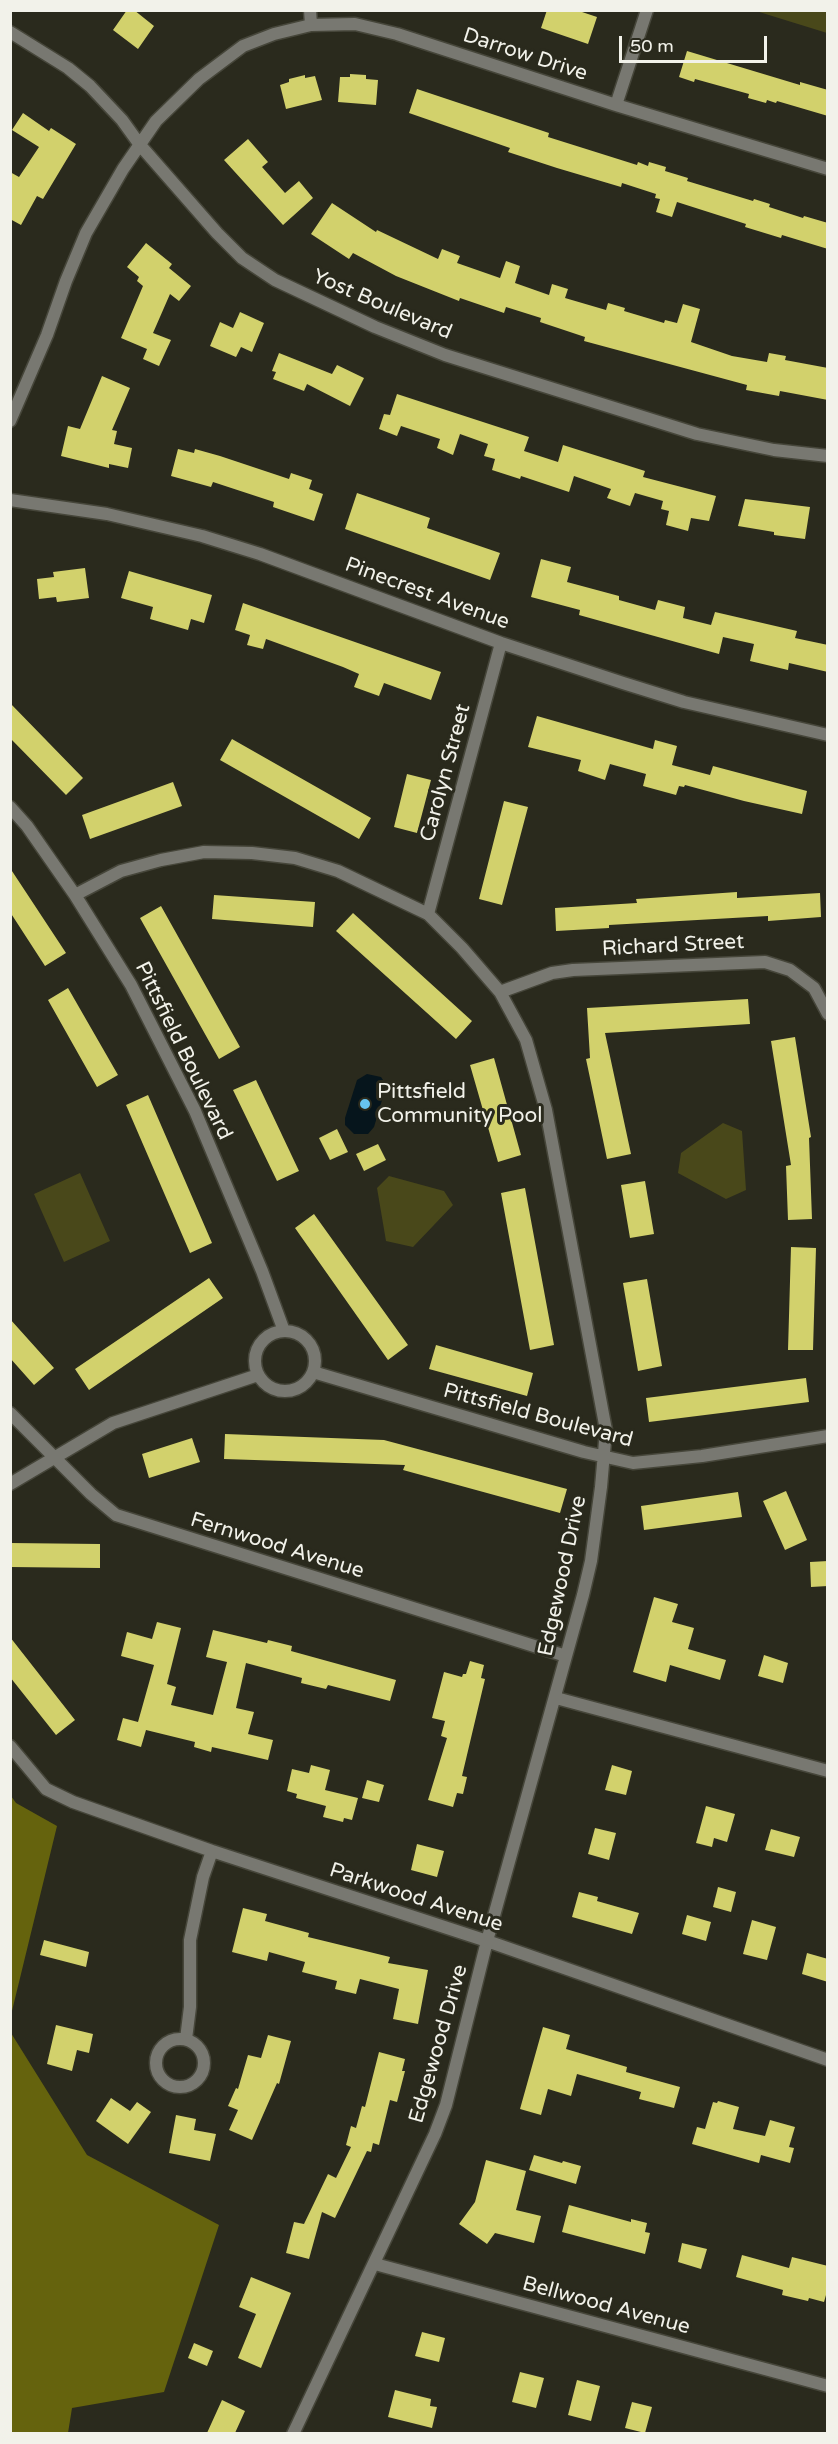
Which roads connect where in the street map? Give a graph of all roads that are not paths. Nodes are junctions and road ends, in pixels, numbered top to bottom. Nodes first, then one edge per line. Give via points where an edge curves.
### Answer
1 (309, 10) edge
2 (646, 10) edge
3 (311, 25) junction
4 (10, 32) edge
5 (616, 105) junction
6 (140, 145) junction
7 (828, 169) edge
8 (10, 422) edge
9 (828, 456) edge
10 (10, 500) edge
11 (501, 642) junction
12 (828, 735) edge
13 (10, 807) edge
14 (75, 896) junction
15 (428, 914) junction
16 (500, 992) junction
17 (828, 1014) edge
18 (284, 1331) junction
19 (313, 1372) junction
20 (258, 1375) junction
21 (10, 1413) edge
22 (828, 1436) edge
23 (54, 1456) junction
24 (604, 1458) junction
25 (10, 1484) edge
26 (566, 1656) junction
27 (556, 1698) junction
28 (10, 1746) edge
29 (828, 1771) edge
30 (212, 1851) junction
31 (487, 1941) junction
32 (186, 2039) junction
33 (828, 2060) edge
34 (375, 2264) junction
35 (828, 2386) edge
36 (293, 2433) edge

1 - 3 street
2 - 5 street
3 - 5 street, Darrow Drive via 355,24 397,34
3 - 6 street, Darrow Drive via 243,46 198,79 156,121
4 - 6 street, Yost Boulevard via 90,86
5 - 7 street, Darrow Drive
6 - 8 street via 86,233
6 - 9 street, Yost Boulevard via 242,258 275,280 375,327 445,355 697,434 774,450
10 - 11 street, Pinecrest Avenue via 107,514 202,536 355,587
11 - 12 street, Pinecrest Avenue via 684,702
11 - 15 street, Carolyn Street
13 - 14 street, Pittsfield Boulevard
14 - 15 street, Edgewood Drive via 121,872 161,860 204,852 252,853 295,858 338,871
14 - 18 street, Pittsfield Boulevard via 131,984 195,1111
15 - 16 street, Edgewood Drive
16 - 17 street, Richard Street via 552,973 573,970 765,962 790,970 814,988
16 - 24 street, Edgewood Drive via 526,1040 546,1110 606,1430
18 - 19 street via 296,1332 311,1344 315,1353
18 - 20 street via 271,1334 258,1348
19 - 20 street via 302,1386 287,1391 270,1387
19 - 24 street, Pittsfield Boulevard
20 - 23 street via 112,1423
21 - 23 street, Fernwood Avenue
22 - 24 street, Pittsfield Boulevard via 645,1462
23 - 25 street
23 - 26 street, Fernwood Avenue via 116,1515
24 - 26 street, Edgewood Drive via 591,1561
26 - 27 street, Edgewood Drive
27 - 29 street
27 - 31 street, Edgewood Drive
28 - 30 street, Parkwood Avenue via 46,1790
30 - 31 street, Parkwood Avenue
30 - 32 street via 190,1940
31 - 33 street, Parkwood Avenue
31 - 34 street, Edgewood Drive via 446,2105
32 - 32 street via 170,2041 158,2053 157,2072 176,2087 197,2080 205,2065 200,2049
34 - 35 street, Bellwood Avenue
34 - 36 street, Edgewood Drive

